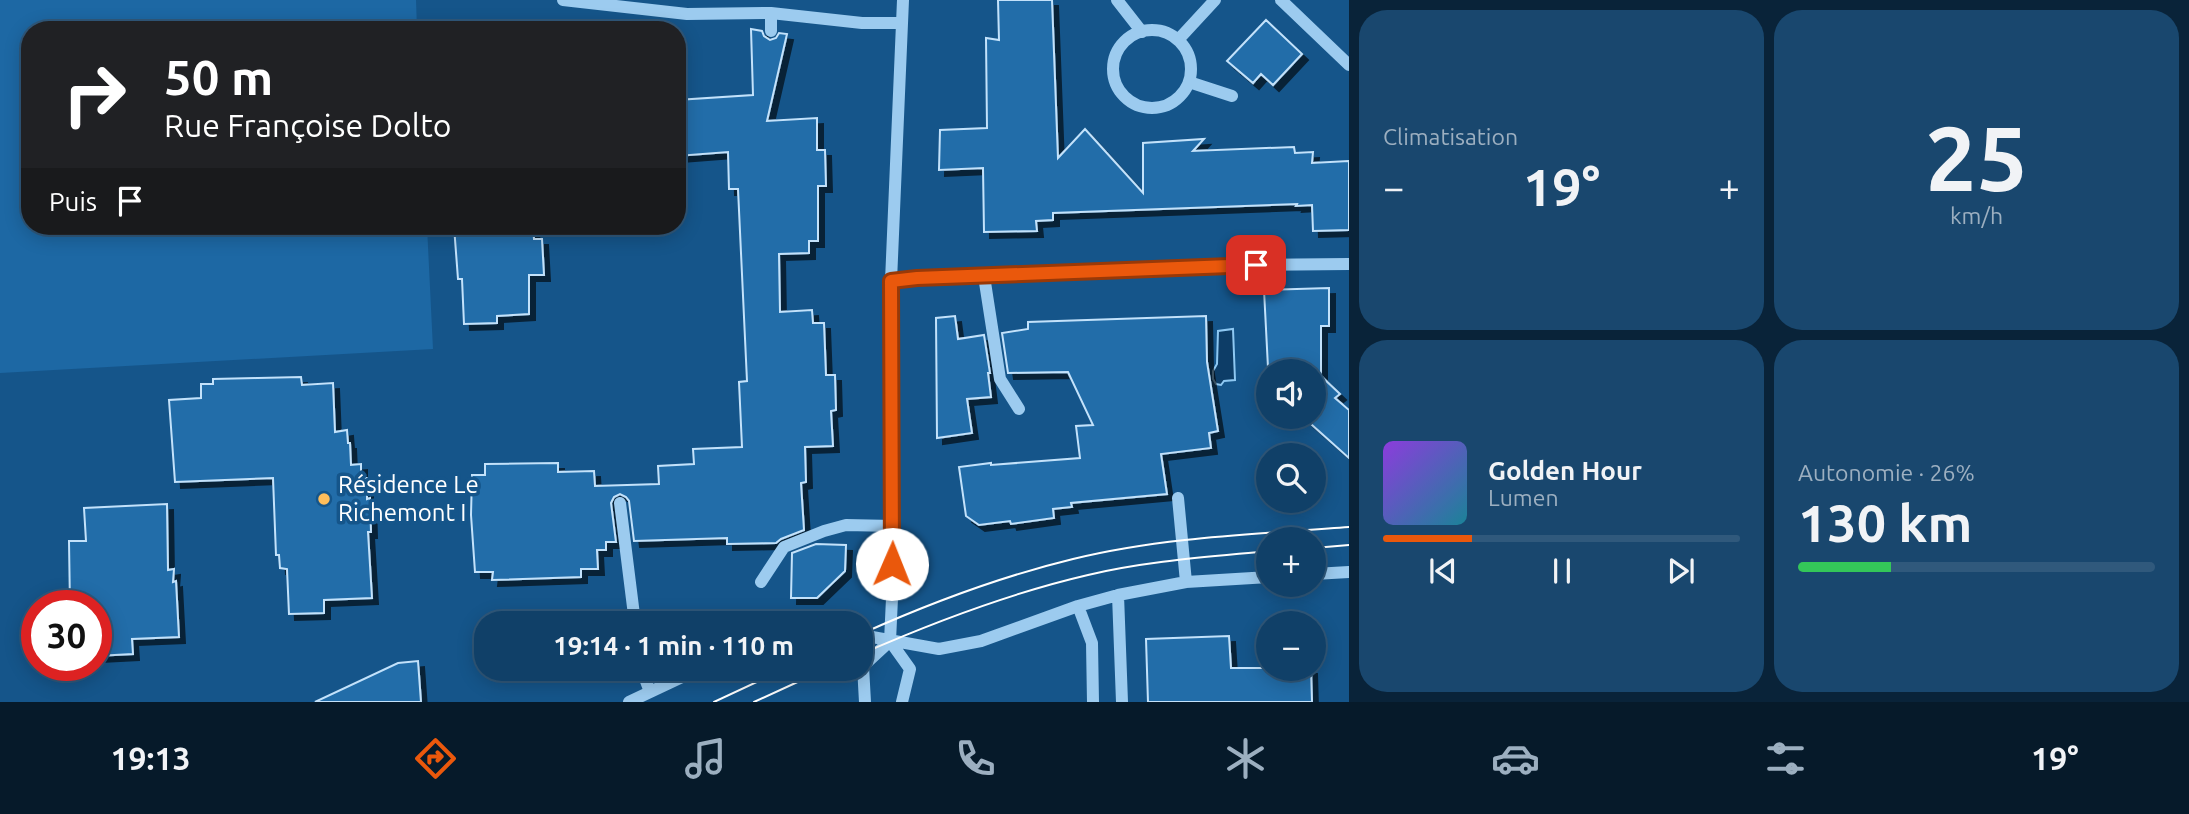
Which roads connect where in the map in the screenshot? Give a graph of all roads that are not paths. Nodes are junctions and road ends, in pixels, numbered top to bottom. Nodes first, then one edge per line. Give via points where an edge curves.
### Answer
1 (563, 0) edge
2 (903, 0) edge
3 (1117, 0) edge
4 (1215, 0) edge
5 (1280, 0) edge
6 (771, 13) junction
7 (902, 23) junction
8 (771, 31) dead end
9 (1142, 32) junction
10 (1178, 40) junction
11 (1349, 65) edge
12 (1189, 82) junction
13 (1232, 96) dead end
14 (1349, 264) edge
15 (984, 276) junction
16 (891, 281) junction
17 (1019, 409) dead end
18 (1178, 498) dead end
19 (620, 503) dead end
20 (893, 526) junction
21 (1349, 572) edge
22 (1326, 573) edge
23 (1256, 578) edge
24 (761, 582) dead end
25 (1186, 582) junction
26 (1118, 595) junction
27 (1078, 606) junction
28 (634, 611) edge
29 (873, 637) edge
30 (890, 641) junction
31 (646, 681) edge
32 (673, 681) edge
33 (650, 692) junction
34 (629, 702) edge
35 (865, 702) edge
36 (902, 702) edge
37 (1093, 702) edge
38 (1122, 702) edge

1 - 6 street via 687,14
2 - 7 street
3 - 9 street
4 - 10 street
5 - 11 street
6 - 7 street
6 - 8 street
7 - 16 street
9 - 10 street via 1165,32
9 - 12 street via 1123,43 1116,56 1113,71 1126,98 1154,108 1175,100
10 - 12 street via 1191,67
12 - 13 street
14 - 15 street
15 - 16 street
15 - 17 street via 1000,379
16 - 20 street
18 - 25 street
19 - 28 street
20 - 24 street via 846,525 784,547
20 - 30 street
21 - 22 street
23 - 25 street
25 - 26 street
26 - 27 street
26 - 38 street
27 - 30 street via 981,641 939,649
27 - 37 street via 1092,643
29 - 30 street
30 - 35 street via 863,666
30 - 36 street via 910,669
31 - 33 street
32 - 33 street
33 - 34 street

